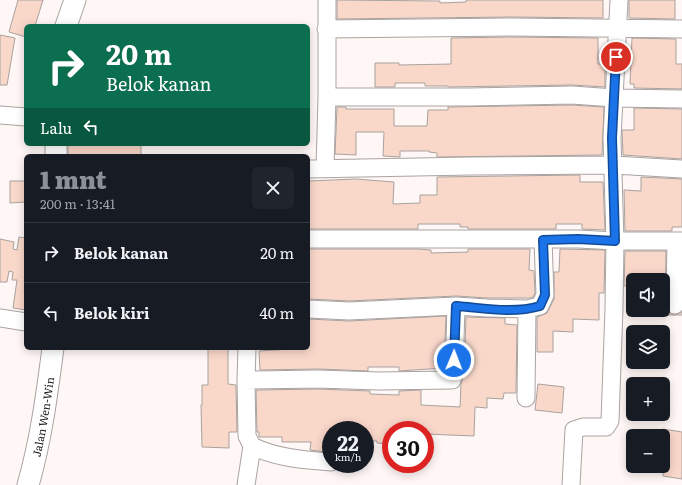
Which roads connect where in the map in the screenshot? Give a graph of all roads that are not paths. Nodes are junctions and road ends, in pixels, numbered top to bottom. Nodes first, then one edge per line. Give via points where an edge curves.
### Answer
1 (75, 0) edge
2 (327, 0) edge
3 (619, 0) edge
4 (67, 24) edge
5 (617, 28) junction
6 (326, 29) junction
7 (682, 29) edge
8 (327, 97) junction
9 (614, 98) junction
10 (682, 99) edge
11 (0, 115) edge
12 (24, 118) edge
13 (614, 165) junction
14 (325, 168) junction
15 (310, 169) edge
16 (682, 169) edge
17 (310, 239) edge
18 (543, 240) junction
19 (615, 241) junction
20 (679, 241) edge
21 (674, 305) dead end
22 (456, 306) junction
23 (310, 309) edge
24 (527, 310) junction
25 (0, 318) edge
26 (24, 322) edge
27 (53, 350) edge
28 (247, 350) edge
29 (246, 380) junction
30 (526, 398) dead end
31 (252, 446) junction
32 (322, 461) edge
33 (28, 485) edge
34 (246, 485) edge
35 (571, 485) edge

1 - 4 street
2 - 6 street
3 - 5 street
5 - 6 street
5 - 7 street
5 - 9 street
6 - 8 street
8 - 9 street via 468,98 572,95
8 - 14 street
9 - 10 street
9 - 13 street
11 - 12 street
13 - 14 street
13 - 16 street
13 - 19 street
14 - 15 street
17 - 18 street
18 - 19 street
18 - 24 street via 545,295 540,306
19 - 20 street
19 - 35 street via 610,421 606,427 583,427 574,430
20 - 21 street
22 - 23 street via 349,311
22 - 24 street
22 - 29 street via 452,380
24 - 30 street
25 - 26 street
27 - 33 street, Jalan Wen-Win via 44,415
28 - 29 street
29 - 31 street via 248,436
31 - 32 street via 282,456
31 - 34 street

